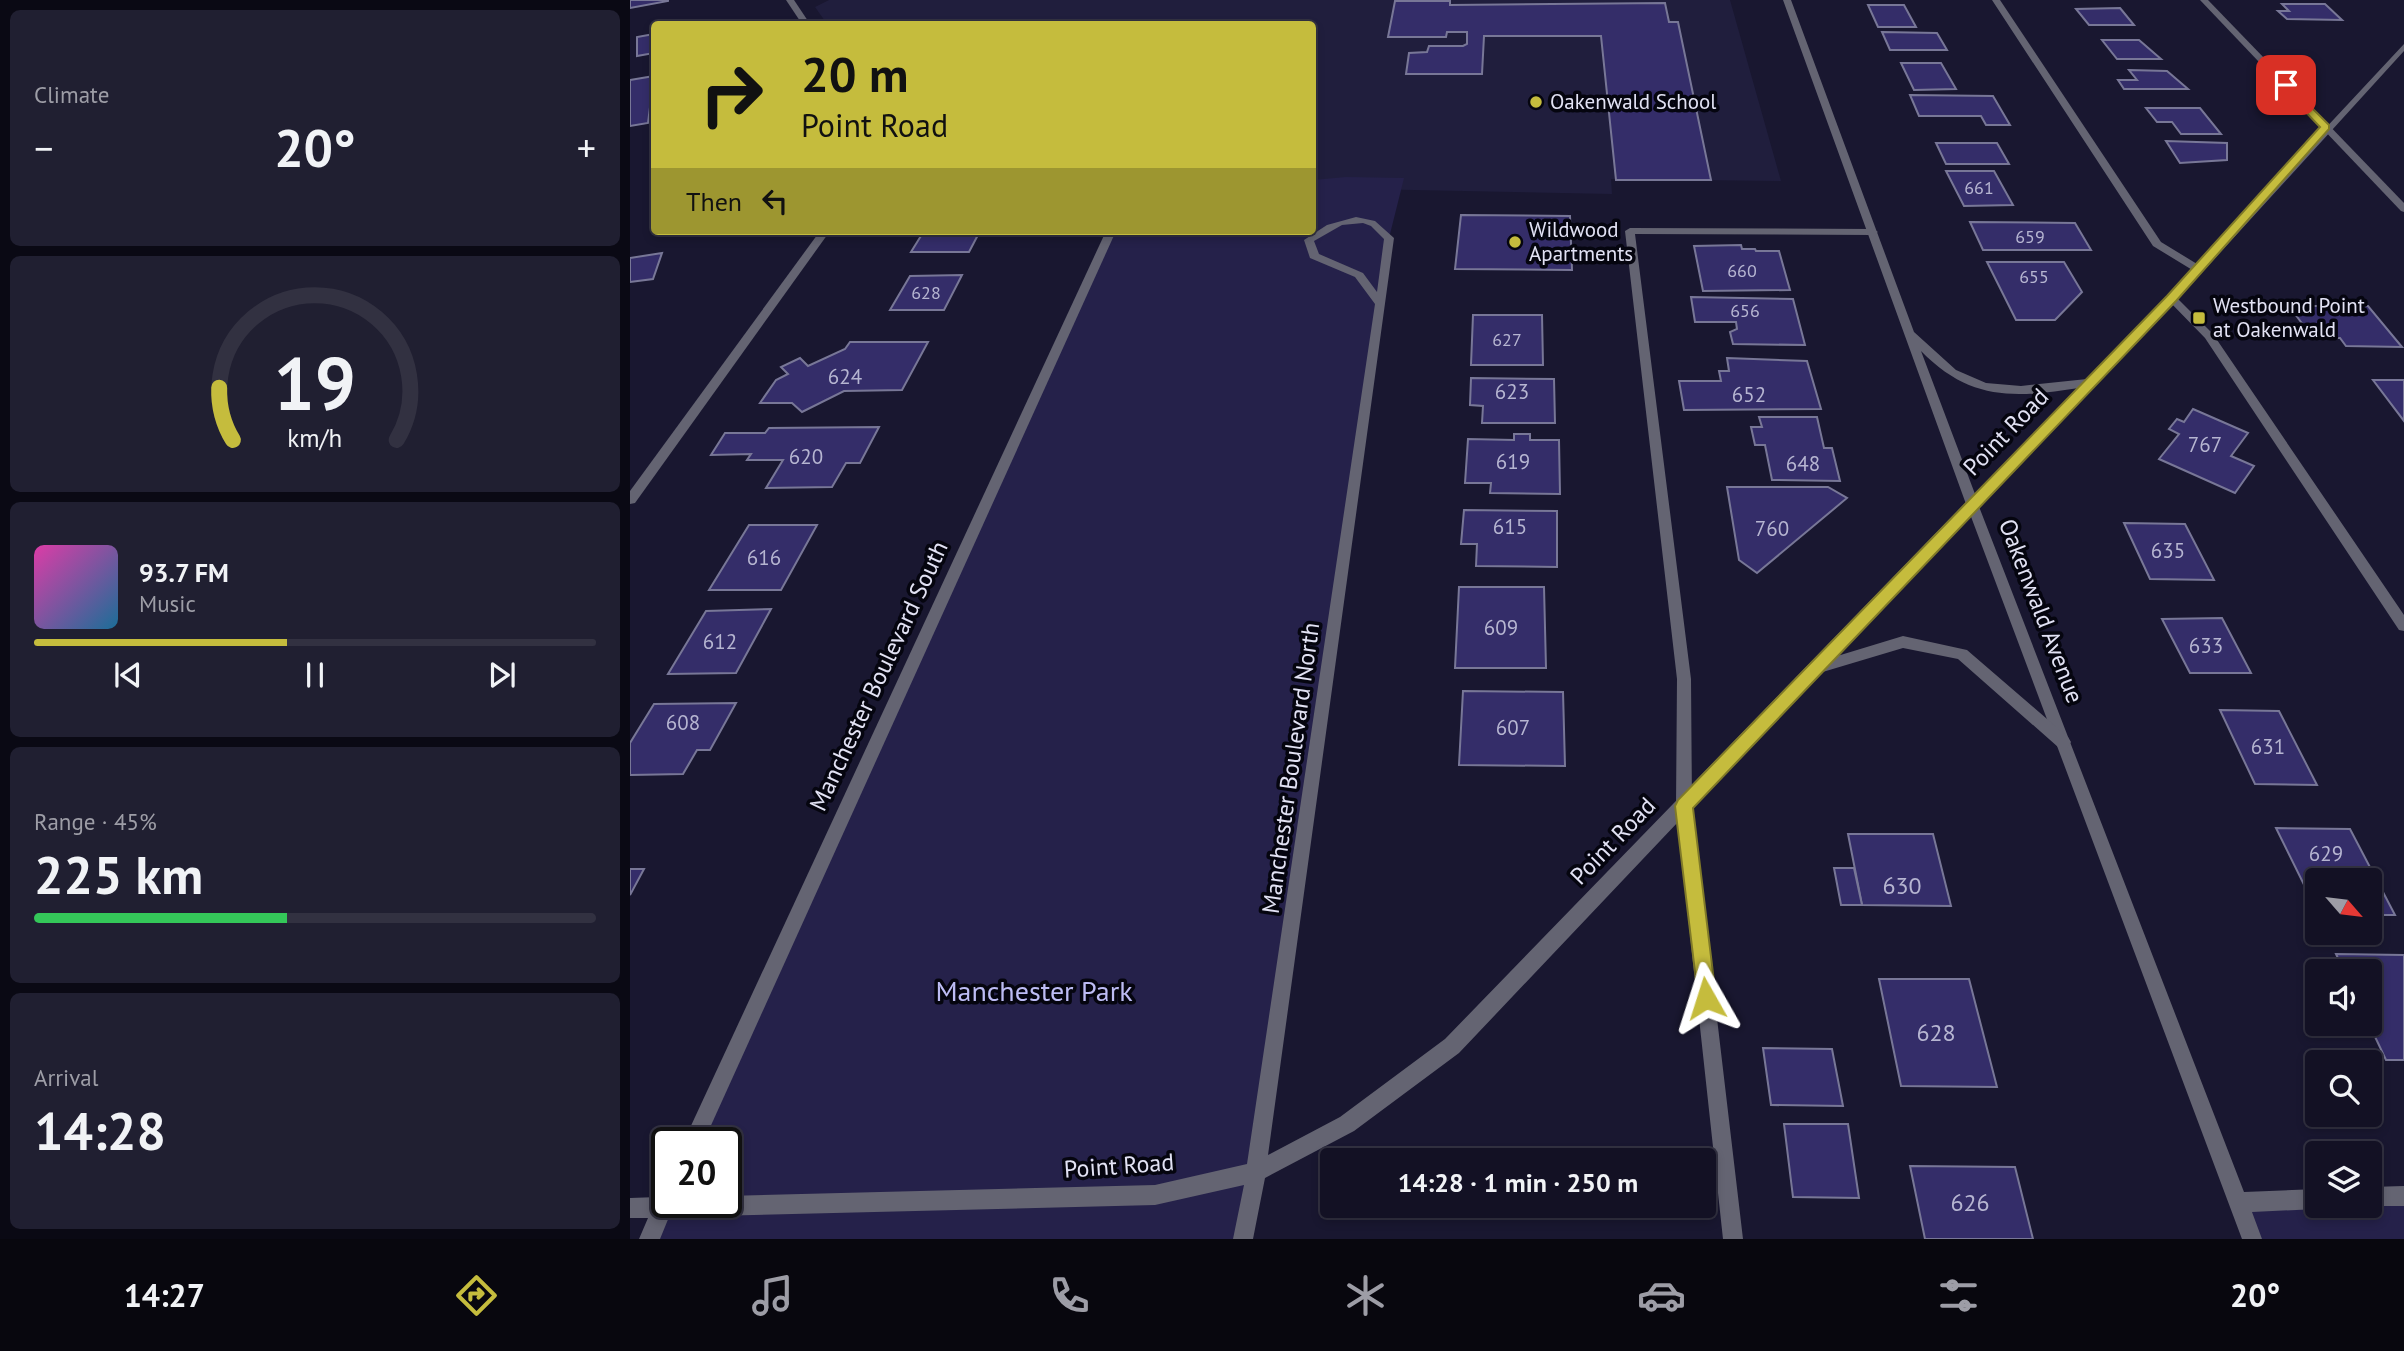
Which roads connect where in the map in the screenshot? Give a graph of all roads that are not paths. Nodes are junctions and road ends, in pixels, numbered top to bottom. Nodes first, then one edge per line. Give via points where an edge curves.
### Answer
1 (790, 0) edge
2 (1787, 0) edge
3 (1996, 0) edge
4 (2204, 0) edge
5 (804, 21) edge
6 (2404, 46) edge
7 (2326, 127) junction
8 (2404, 209) edge
9 (1873, 232) junction
10 (822, 235) edge
11 (1109, 235) edge
12 (1316, 235) edge
13 (1316, 235) edge
14 (2198, 269) junction
15 (2172, 299) junction
16 (1380, 303) junction
17 (1909, 332) junction
18 (2092, 382) junction
19 (630, 500) edge
20 (1972, 504) junction
21 (2404, 626) edge
22 (1816, 668) junction
23 (2063, 742) junction
24 (1684, 806) junction
25 (701, 1127) edge
26 (1256, 1172) junction
27 (2404, 1196) edge
28 (2382, 1197) edge
29 (2305, 1199) edge
30 (2239, 1202) junction
31 (742, 1203) edge
32 (651, 1206) edge
33 (630, 1208) edge
34 (659, 1218) edge
35 (649, 1239) edge
36 (1243, 1239) edge
37 (1733, 1239) edge
38 (2252, 1239) edge

1 - 5 street
2 - 9 street, Oakenwald Avenue
3 - 14 street via 2157,244
4 - 7 street
6 - 7 street, Point Road
7 - 8 street
7 - 14 street, Point Road
9 - 17 street, Oakenwald Avenue
9 - 24 street via 1630,231 1684,679
10 - 19 street
11 - 25 street, Manchester Boulevard South
12 - 16 street, Manchester Boulevard North via 1328,226 1353,221 1372,223 1389,238
13 - 16 street, Manchester Boulevard North via 1309,240 1314,257 1359,275
14 - 15 street, Point Road
15 - 18 street, Point Road
15 - 21 street via 2209,336
16 - 26 street, Manchester Boulevard North
17 - 18 street via 1953,373 1995,388 2032,391
17 - 20 street, Oakenwald Avenue
18 - 20 street, Point Road
20 - 22 street, Point Road
20 - 23 street, Oakenwald Avenue
22 - 23 street via 1903,642 1962,654
22 - 24 street, Point Road
23 - 30 street, Oakenwald Avenue
24 - 26 street, Point Road via 1452,1046 1347,1124
24 - 37 street
26 - 31 street, Point Road via 1155,1195
26 - 36 street, Manchester Boulevard North
27 - 28 street
29 - 30 street
30 - 38 street, Oakenwald Avenue
32 - 33 street, Point Road
34 - 35 street

